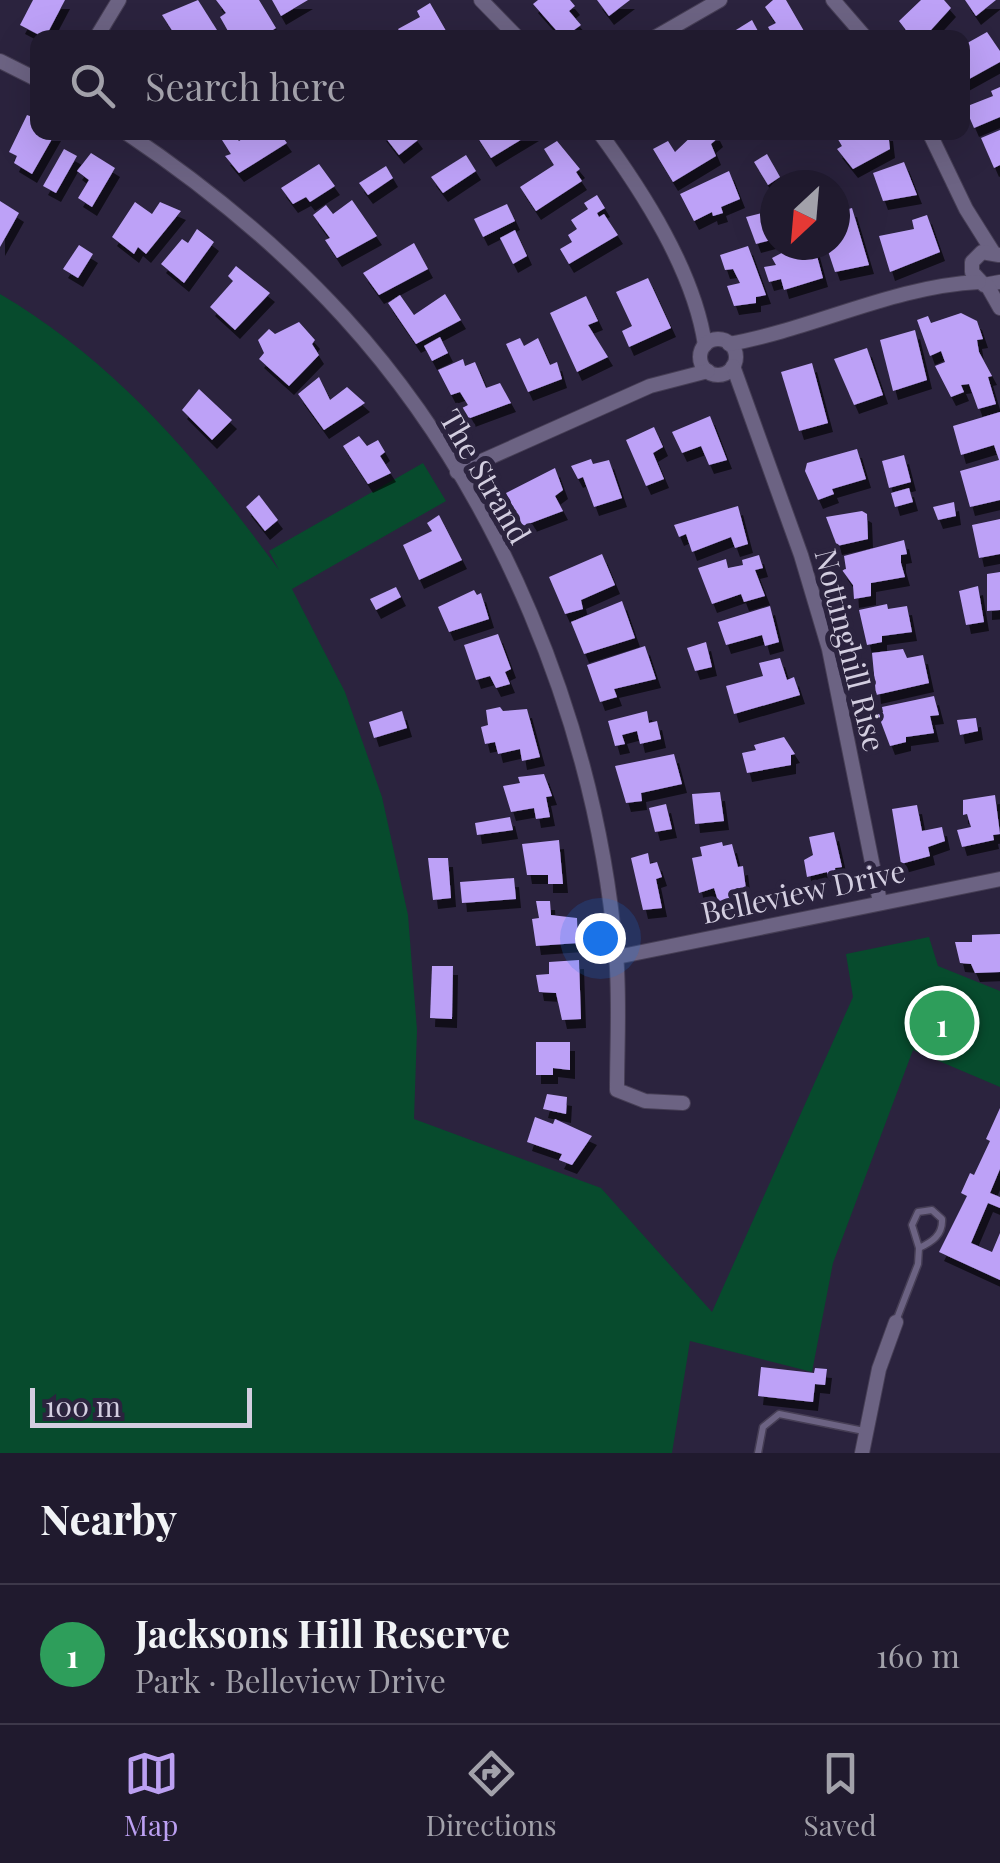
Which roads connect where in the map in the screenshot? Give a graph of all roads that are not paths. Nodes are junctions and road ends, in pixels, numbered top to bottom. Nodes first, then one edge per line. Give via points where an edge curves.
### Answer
1 (119, 0) edge
2 (481, 0) edge
3 (720, 0) edge
4 (834, 0) edge
5 (101, 30) edge
6 (510, 30) edge
7 (668, 30) edge
8 (859, 30) edge
9 (0, 61) edge
10 (30, 76) edge
11 (136, 140) edge
12 (603, 140) edge
13 (933, 140) edge
14 (966, 210) junction
15 (998, 254) edge
16 (974, 260) junction
17 (988, 283) edge
18 (931, 287) junction
19 (695, 302) junction
20 (1000, 308) edge
21 (774, 336) junction
22 (726, 341) junction
23 (703, 349) junction
24 (734, 362) junction
25 (711, 373) junction
26 (650, 386) junction
27 (748, 419) junction
28 (457, 472) junction
29 (1000, 879) edge
30 (880, 902) junction
31 (616, 958) junction
32 (683, 1103) dead end
33 (919, 1248) junction
34 (896, 1322) joint
35 (860, 1445) edge
36 (758, 1453) edge

1 - 5 street
2 - 6 street
3 - 7 street
4 - 8 street
9 - 10 street
11 - 28 street, The Strand via 208,192 345,318
12 - 19 street
13 - 14 street
14 - 15 street
14 - 16 street
15 - 16 street
16 - 17 street via 972,272
16 - 18 street
17 - 18 street
17 - 20 street
18 - 21 street
19 - 22 street
19 - 23 street
21 - 22 street
21 - 24 street
22 - 23 street
22 - 24 street, Nottinghill Rise
23 - 25 street, Nottinghill Rise
23 - 26 street
24 - 25 street
24 - 27 street, Nottinghill Rise
25 - 26 street
25 - 27 street, Nottinghill Rise via 733,392
26 - 28 street
27 - 30 street, Nottinghill Rise via 829,649
28 - 31 street, The Strand via 526,608 562,704 588,786
29 - 30 street, Belleview Drive
30 - 31 street, Belleview Drive
31 - 32 street, The Strand via 617,1090 645,1101
33 - 33 lane via 912,1225 918,1212 932,1210 942,1226
33 - 34 lane
34 - 35 street
35 - 36 lane via 779,1414 763,1427

